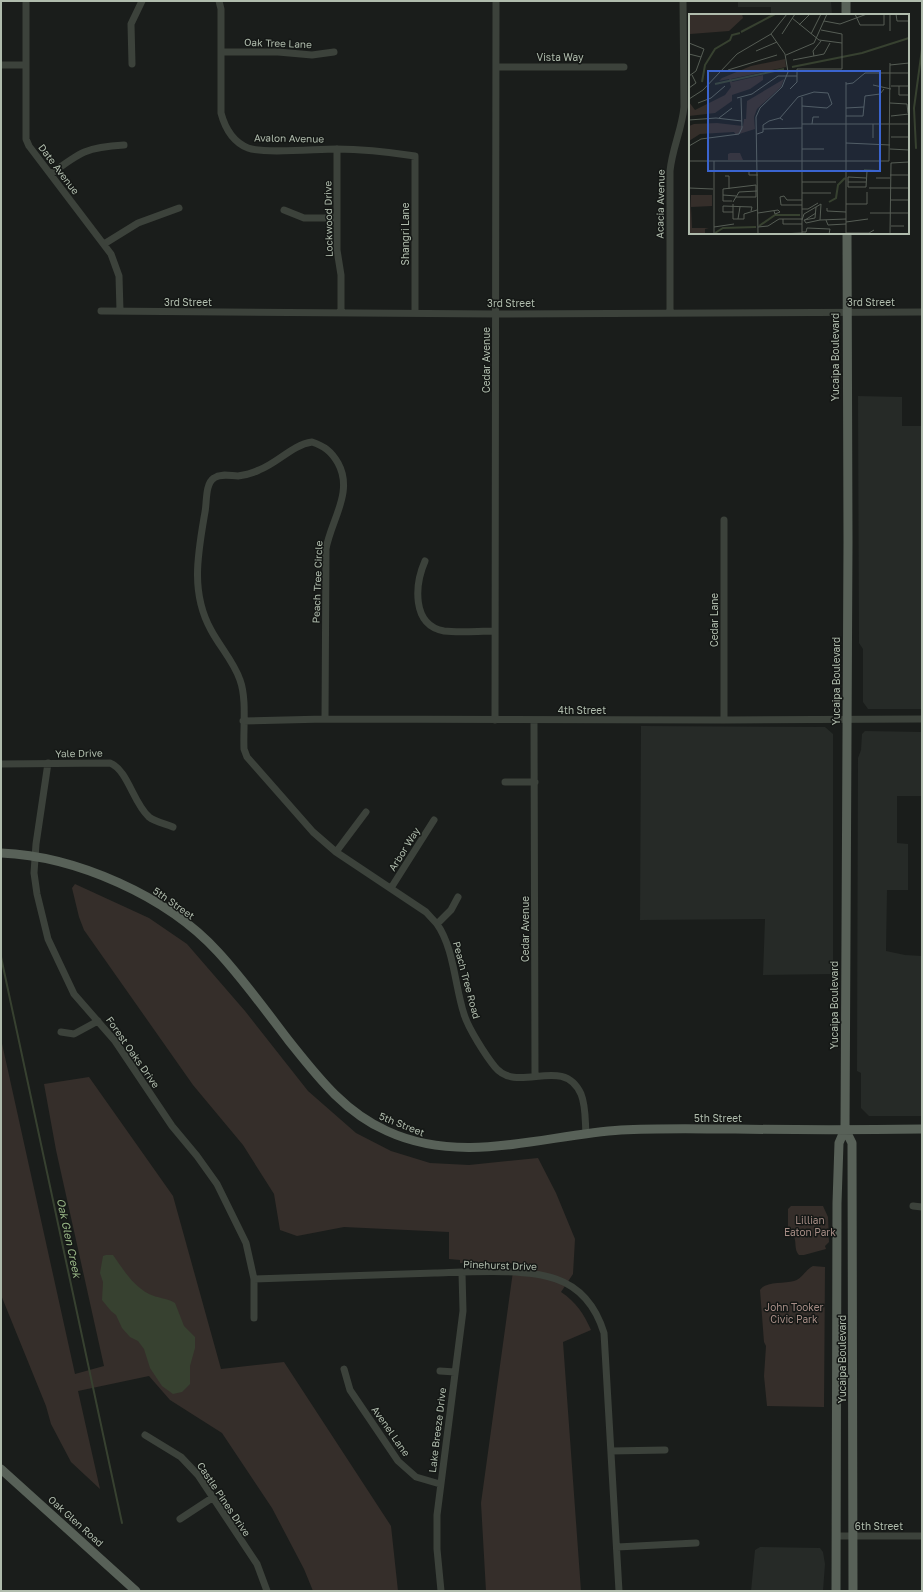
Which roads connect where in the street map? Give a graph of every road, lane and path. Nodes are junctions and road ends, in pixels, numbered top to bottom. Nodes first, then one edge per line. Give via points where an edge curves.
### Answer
1 (26, 1) edge
2 (142, 1) edge
3 (219, 1) edge
4 (496, 1) edge
5 (683, 1) edge
6 (846, 1) edge
7 (846, 14) edge
8 (221, 52) junction
9 (334, 52) dead end
10 (132, 64) dead end
11 (1, 65) edge
12 (25, 65) junction
13 (497, 67) junction
14 (624, 67) dead end
15 (124, 145) dead end
16 (337, 149) junction
17 (415, 156) joint
18 (51, 174) junction
19 (179, 208) dead end
20 (284, 210) dead end
21 (337, 218) junction
22 (847, 234) edge
23 (104, 244) junction
24 (120, 311) junction
25 (101, 312) dead end
26 (341, 312) junction
27 (415, 312) junction
28 (670, 312) junction
29 (846, 312) junction
30 (922, 312) edge
31 (496, 314) junction
32 (724, 520) dead end
33 (425, 561) dead end
34 (495, 631) junction
35 (325, 719) junction
36 (847, 719) junction
37 (922, 719) edge
38 (495, 720) junction
39 (534, 720) junction
40 (724, 720) junction
41 (243, 721) junction
42 (48, 763) junction
43 (1, 764) edge
44 (506, 782) dead end
45 (535, 782) junction
46 (366, 812) dead end
47 (434, 820) dead end
48 (173, 827) dead end
49 (336, 852) junction
50 (1, 853) edge
51 (35, 857) junction
52 (391, 888) junction
53 (458, 897) dead end
54 (437, 924) junction
55 (98, 1021) junction
56 (60, 1032) dead end
57 (535, 1076) junction
58 (922, 1129) edge
59 (845, 1130) junction
60 (586, 1134) junction
61 (913, 1206) dead end
62 (922, 1206) edge
63 (462, 1273) junction
64 (254, 1279) junction
65 (254, 1318) dead end
66 (344, 1369) dead end
67 (440, 1371) dead end
68 (455, 1372) junction
69 (145, 1435) dead end
70 (665, 1450) dead end
71 (611, 1451) junction
72 (1, 1469) edge
73 (440, 1484) junction
74 (212, 1498) junction
75 (180, 1519) dead end
76 (837, 1536) junction
77 (853, 1536) junction
78 (922, 1536) edge
79 (696, 1543) dead end
80 (617, 1547) junction
81 (136, 1591) edge
82 (266, 1591) edge
83 (441, 1591) edge
84 (619, 1591) edge
85 (836, 1591) edge
86 (852, 1591) edge

1 - 12 street, Date Avenue
2 - 10 street via 131,24
3 - 8 street, Avalon Avenue
4 - 13 street, Cedar Avenue
5 - 28 street, Acacia Avenue via 684,107 670,171
6 - 7 main road
8 - 9 street, Oak Tree Lane via 312,55
8 - 16 street, Avalon Avenue via 221,113 225,127 236,140 248,148 264,150
11 - 12 street
12 - 18 street, Date Avenue via 26,139
13 - 14 street, Vista Way
13 - 31 street, Cedar Avenue
15 - 18 street via 95,147 84,151
16 - 17 street, Avalon Avenue
16 - 21 street, Lockwood Drive
17 - 27 street, Shangri Lane
18 - 23 street, Date Avenue
19 - 23 street via 138,223
20 - 21 street via 304,218
21 - 26 street, Lockwood Drive
22 - 29 main road, Yucaipa Boulevard
23 - 24 street, Date Avenue via 111,254 119,276
24 - 25 street, 3rd Street
24 - 26 street, 3rd Street
26 - 27 street, 3rd Street
27 - 31 street, 3rd Street
28 - 29 street, 3rd Street
28 - 31 street, 3rd Street
29 - 30 street, 3rd Street
29 - 36 main road, Yucaipa Boulevard
31 - 34 street, Cedar Avenue
32 - 40 street, Cedar Lane
33 - 34 street via 419,574 417,590 420,609 430,625 443,630
34 - 38 street, Cedar Avenue
35 - 38 street, 4th Street
35 - 41 street, 4th Street
35 - 41 street, Peach Tree Circle via 326,549 344,486 340,468 330,451 312,442 297,447 259,470 238,476 214,478 209,487 197,560 197,588 205,618 240,680 243,693
36 - 37 street, 4th Street
36 - 40 street, 4th Street
36 - 59 main road, Yucaipa Boulevard
38 - 39 street, 4th Street
39 - 40 street, 4th Street
39 - 45 street, Cedar Avenue
41 - 49 street, Peach Tree Road via 244,749 247,757 313,832
42 - 43 street, Yale Drive
42 - 48 street, Yale Drive via 110,762 118,766 137,803 150,818
42 - 51 street, Forest Oaks Drive
44 - 45 street
45 - 57 street, Cedar Avenue
46 - 49 street
47 - 52 street, Arbor Way
49 - 52 street, Peach Tree Road
50 - 51 main road, 5th Street
51 - 55 street, Forest Oaks Drive via 35,884 48,939 74,994
51 - 60 main road, 5th Street via 95,873 127,886 155,901 186,924 217,950 327,1088 350,1109 386,1131 425,1145 461,1148 500,1146
52 - 54 street, Peach Tree Road via 426,912
53 - 54 street via 451,910
54 - 57 street, Peach Tree Road via 445,938 466,1019 495,1067 506,1076
55 - 56 street via 74,1034
55 - 64 street, Forest Oaks Drive via 115,1041 172,1126 218,1184 246,1242
57 - 60 street, Peach Tree Road via 560,1076 571,1082 583,1103
58 - 59 main road, 5th Street
59 - 60 main road, 5th Street via 646,1130
59 - 76 main road, Yucaipa Boulevard via 839,1143 837,1203
59 - 77 main road, Yucaipa Boulevard via 852,1142
61 - 62 street
63 - 64 street, Pinehurst Drive
63 - 68 street, Lake Breeze Drive via 463,1311
63 - 71 street, Pinehurst Drive via 527,1274 555,1278 571,1286 587,1299 599,1315 604,1333
64 - 65 street, Forest Oaks Drive
66 - 73 street, Avenel Lane via 350,1390 398,1461 416,1477
67 - 68 street
68 - 73 street, Lake Breeze Drive
69 - 74 street, Castle Pines Drive via 181,1457 198,1476
70 - 71 street
71 - 80 street, Pinehurst Drive
72 - 81 main road, Oak Glen Road
73 - 83 street, Lake Breeze Drive via 437,1549
74 - 75 street
74 - 82 street, Castle Pines Drive via 257,1564
76 - 77 street, 6th Street
76 - 85 main road, Yucaipa Boulevard
77 - 78 street, 6th Street
77 - 86 main road, Yucaipa Boulevard
79 - 80 street
80 - 84 street, Pinehurst Drive

